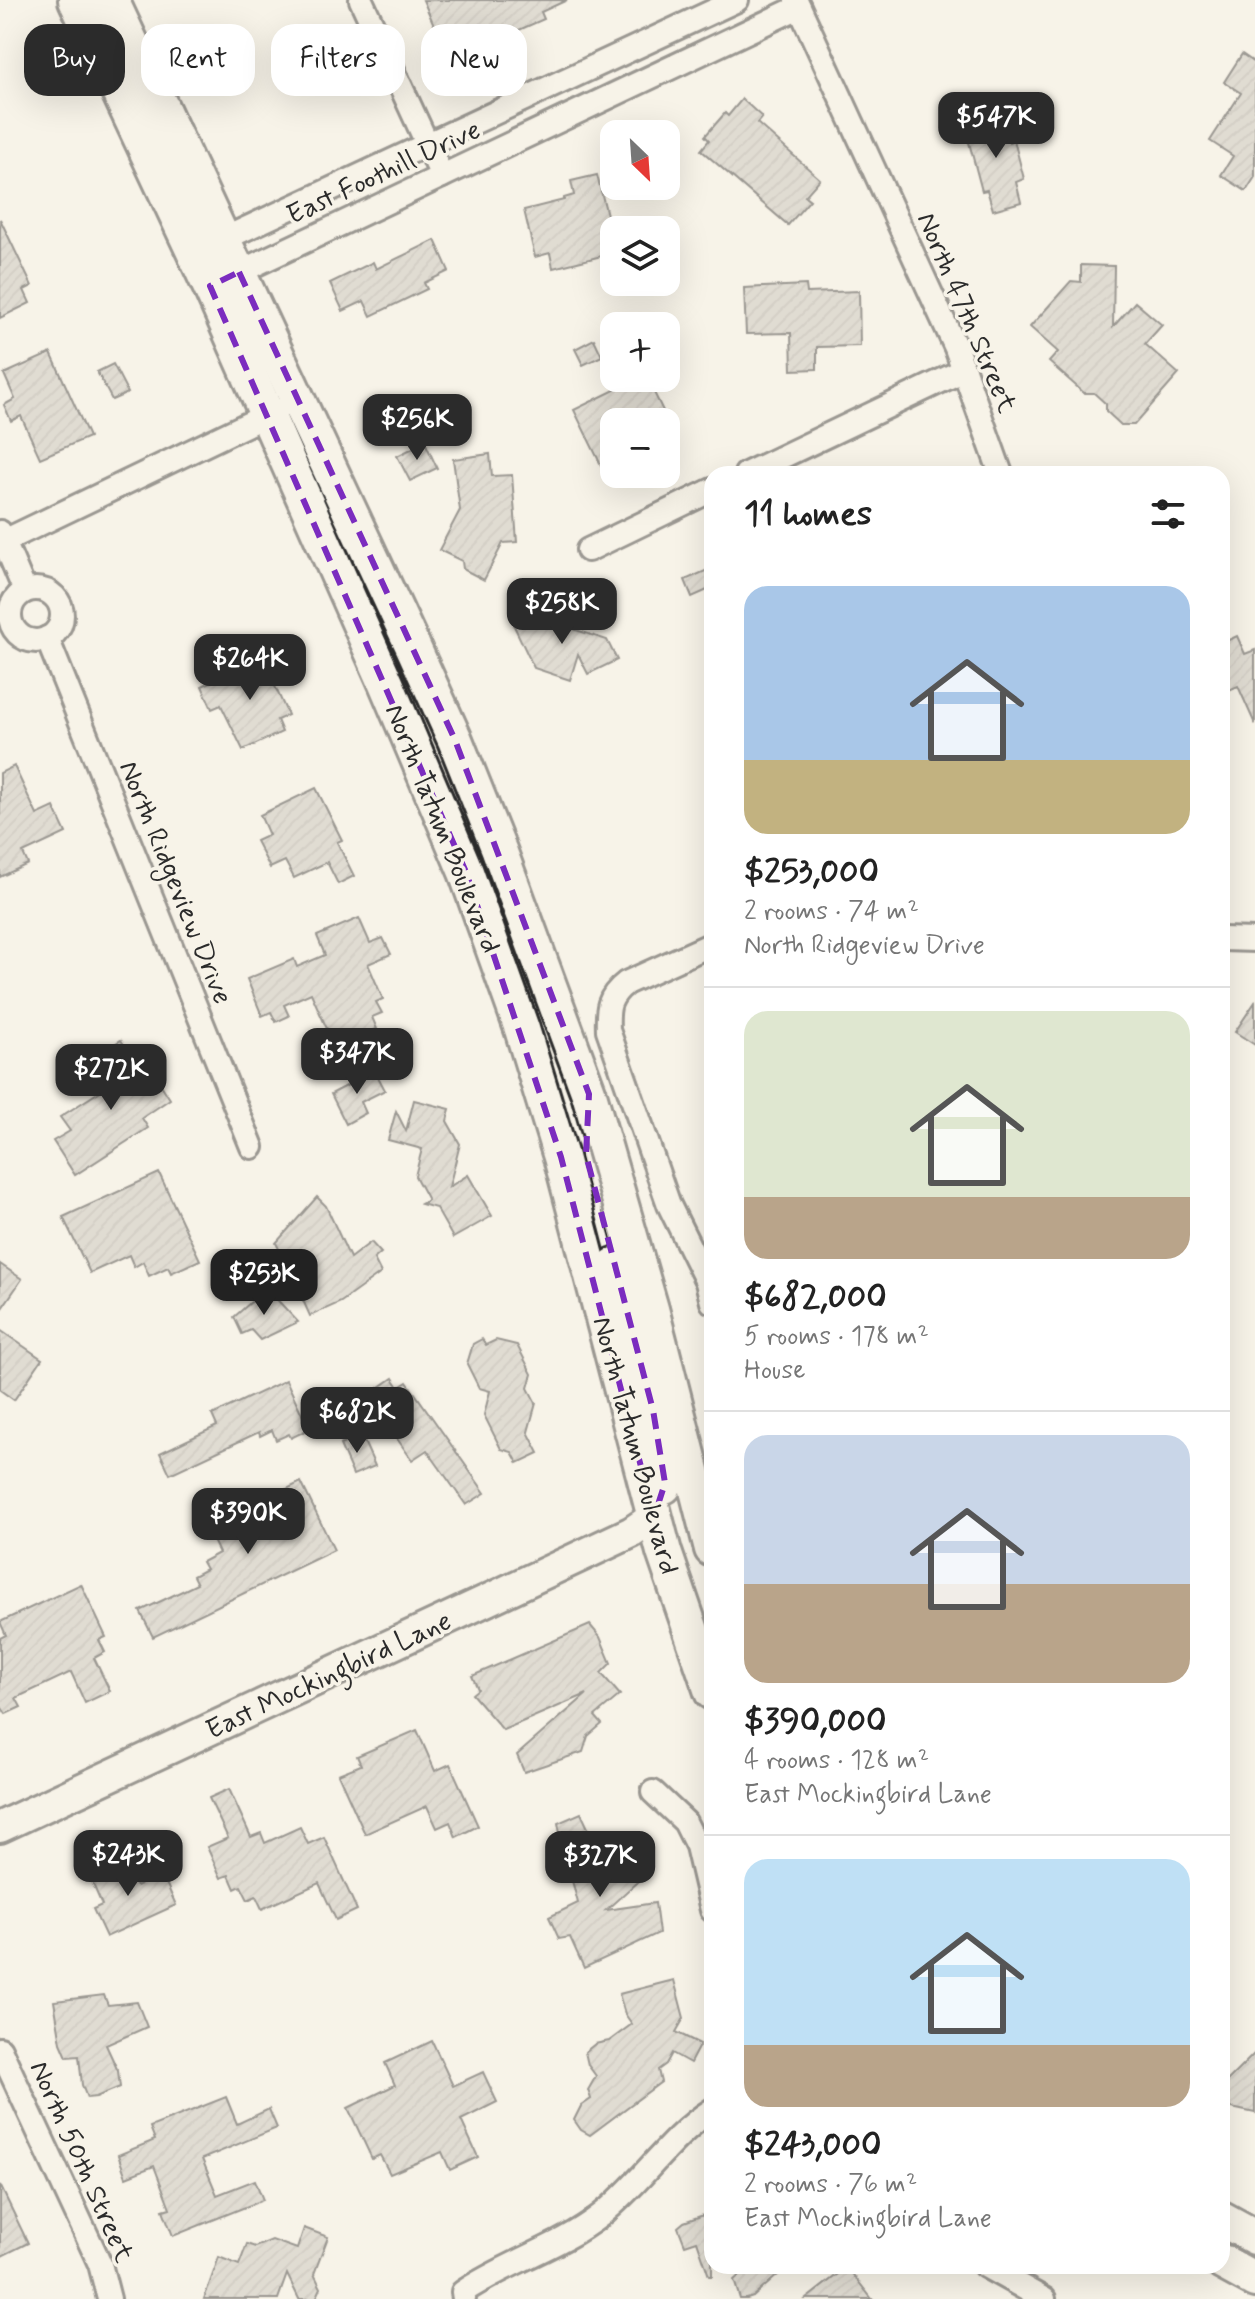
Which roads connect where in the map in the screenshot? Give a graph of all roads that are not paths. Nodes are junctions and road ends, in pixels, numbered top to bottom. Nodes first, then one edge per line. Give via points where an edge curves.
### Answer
1 (76, 0) edge
2 (111, 0) edge
3 (361, 0) edge
4 (737, 0) edge
5 (797, 3) edge
6 (427, 146) junction
7 (442, 176) junction
8 (209, 246) junction
9 (224, 279) junction
10 (964, 370) junction
11 (299, 399) junction
12 (266, 415) junction
13 (763, 466) edge
14 (998, 466) edge
15 (704, 494) edge
16 (1, 538) edge
17 (588, 550) dead end
18 (25, 591) junction
19 (47, 638) junction
20 (1230, 939) edge
21 (1255, 940) edge
22 (704, 948) edge
23 (589, 1094) junction
24 (252, 1147) dead end
25 (704, 1276) edge
26 (654, 1517) junction
27 (704, 1518) edge
28 (704, 1668) edge
29 (653, 1792) dead end
30 (0, 1827) edge
31 (704, 1876) edge
32 (0, 2049) edge
33 (704, 2115) edge
34 (1230, 2223) edge
35 (1255, 2237) edge
36 (1230, 2266) edge
37 (999, 2274) edge
38 (1255, 2280) edge
39 (109, 2299) edge
40 (464, 2299) edge
41 (1044, 2299) edge

1 - 8 main road, North Tatum Boulevard
2 - 8 main road, North Tatum Boulevard
3 - 6 street
4 - 6 street, East Foothill Drive
5 - 7 street, East Foothill Drive
5 - 10 street, North 47th Street
6 - 7 street
6 - 8 street, East Foothill Drive
7 - 9 street, East Foothill Drive
8 - 9 main road, North Tatum Boulevard
9 - 11 main road, North Tatum Boulevard
9 - 12 main road, North Tatum Boulevard
10 - 13 street
10 - 14 street, North 47th Street
11 - 12 street
11 - 23 main road, North Tatum Boulevard via 455,740
12 - 16 street
12 - 26 main road, North Tatum Boulevard via 466,872 522,1029 561,1157
15 - 17 street
16 - 18 street
18 - 19 street via 43,590 57,600 62,617
18 - 19 street via 11,609 12,625 23,637
19 - 24 street, North Ridgeview Drive
20 - 21 street
22 - 25 street via 626,983 607,1007 608,1030 669,1205
23 - 26 main road via 586,1155 663,1465 663,1500
23 - 27 main road, North Tatum Boulevard
26 - 28 main road, North Tatum Boulevard
26 - 30 street, East Mockingbird Lane via 632,1532
29 - 31 street via 685,1822
32 - 39 street, North 50th Street via 100,2264
33 - 40 street via 602,2214 566,2239 489,2274 463,2292
34 - 35 main road
36 - 38 main road
37 - 41 street

